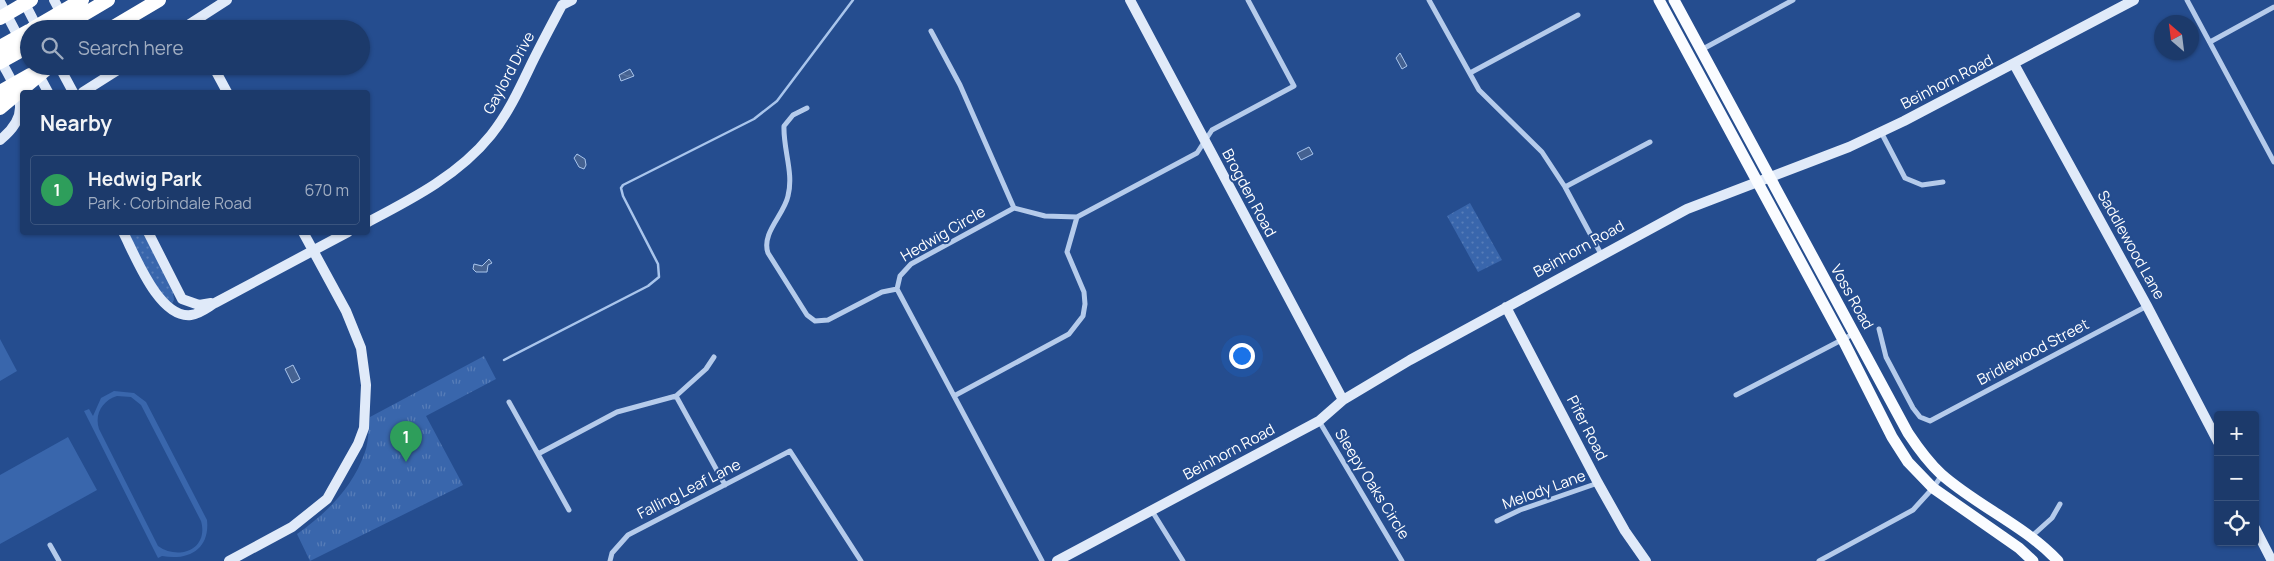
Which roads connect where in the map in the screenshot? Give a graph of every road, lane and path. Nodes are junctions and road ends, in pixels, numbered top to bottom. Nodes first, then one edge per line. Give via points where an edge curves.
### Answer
1 (23, 0) edge
2 (31, 0) edge
3 (54, 0) edge
4 (108, 0) edge
5 (159, 0) edge
6 (226, 0) edge
7 (572, 0) edge
8 (1130, 0) edge
9 (1248, 0) edge
10 (1429, 0) edge
11 (1659, 0) edge
12 (1674, 0) edge
13 (1793, 0) edge
14 (2134, 0) edge
15 (2187, 0) edge
16 (0, 2) edge
17 (561, 3) edge
18 (85, 6) edge
19 (2274, 8) edge
20 (1578, 15) dead end
21 (0, 18) edge
22 (33, 20) edge
23 (53, 20) edge
24 (65, 20) edge
25 (69, 20) edge
26 (125, 20) edge
27 (198, 20) edge
28 (931, 31) dead end
29 (20, 36) edge
30 (20, 40) edge
31 (2210, 42) junction
32 (0, 47) edge
33 (1701, 50) junction
34 (20, 51) edge
35 (1689, 56) junction
36 (0, 61) edge
37 (2014, 64) junction
38 (1470, 72) junction
39 (30, 75) edge
40 (39, 75) edge
41 (39, 75) edge
42 (64, 75) edge
43 (110, 75) edge
44 (218, 75) edge
45 (21, 90) edge
46 (47, 90) edge
47 (72, 90) edge
48 (86, 90) edge
49 (226, 90) edge
50 (20, 91) edge
51 (0, 92) edge
52 (20, 96) edge
53 (0, 108) edge
54 (807, 108) dead end
55 (20, 110) edge
56 (20, 131) edge
57 (1881, 132) junction
58 (0, 142) edge
59 (1205, 142) junction
60 (1650, 142) dead end
61 (2272, 152) edge
62 (2274, 162) edge
63 (1768, 176) junction
64 (1757, 181) junction
65 (1943, 182) dead end
66 (1565, 188) junction
67 (1014, 208) junction
68 (1077, 217) junction
69 (370, 221) edge
70 (125, 235) edge
71 (150, 235) edge
72 (305, 235) edge
73 (342, 235) edge
74 (313, 251) junction
75 (1601, 254) junction
76 (897, 289) junction
77 (182, 299) junction
78 (215, 303) junction
79 (2147, 306) junction
80 (1506, 307) junction
81 (177, 312) junction
82 (1879, 329) dead end
83 (1855, 333) junction
84 (1843, 340) junction
85 (714, 357) dead end
86 (1736, 395) dead end
87 (676, 396) junction
88 (954, 396) junction
89 (1343, 400) junction
90 (509, 402) dead end
91 (1319, 421) junction
92 (2214, 434) edge
93 (538, 454) junction
94 (1942, 475) junction
95 (1598, 483) junction
96 (725, 485) junction
97 (1933, 488) junction
98 (2060, 504) dead end
99 (569, 510) dead end
100 (1152, 511) junction
101 (1498, 521) dead end
102 (2259, 536) edge
103 (2031, 537) junction
104 (50, 545) dead end
105 (59, 561) edge
106 (229, 561) edge
107 (610, 561) edge
108 (861, 561) edge
109 (1042, 561) edge
110 (1057, 561) edge
111 (1183, 561) edge
112 (1402, 561) edge
113 (1646, 561) edge
114 (1819, 561) edge
115 (2033, 561) edge
116 (2058, 561) edge
117 (2272, 561) edge

1 - 22 street
2 - 21 highway
3 - 24 street
4 - 18 highway
5 - 26 highway
6 - 27 street
7 - 17 street, Gaylord Drive
8 - 59 street, Brogden Road
9 - 59 street via 1294,86 1212,130
10 - 38 street
11 - 35 main road, Voss Road
12 - 33 main road, Voss Road
13 - 33 street
14 - 37 street, Beinhorn Road
15 - 31 street
16 - 30 street
17 - 69 street, Gaylord Drive via 519,92 492,135 453,172
18 - 23 highway
18 - 25 highway
19 - 31 street
20 - 38 street
28 - 67 street via 960,86
29 - 32 highway
31 - 61 street
33 - 35 street
33 - 63 main road, Voss Road
34 - 36 highway
35 - 64 main road, Voss Road
36 - 52 street
37 - 57 street, Beinhorn Road
37 - 79 street, Saddlewood Lane
38 - 66 street via 1486,97 1542,152
39 - 51 highway
40 - 46 street
41 - 45 highway
42 - 47 street
43 - 48 street
44 - 49 street
50 - 53 highway
54 - 76 street via 793,115 784,126 789,195 768,236 768,253 807,315 815,321 828,320 882,292
55 - 58 street via 13,129
56 - 58 street
57 - 63 street, Beinhorn Road
57 - 65 street via 1905,178 1922,184
59 - 68 street via 1197,153
59 - 89 street, Brogden Road
60 - 66 street
61 - 62 street
63 - 64 street, Beinhorn Road
63 - 83 main road, Voss Road
64 - 75 street, Beinhorn Road via 1687,209
64 - 84 main road, Voss Road
66 - 75 street
67 - 68 street via 1045,216
67 - 76 street, Hedwig Circle via 911,264 900,276
68 - 88 street via 1067,252 1084,292 1083,316 1077,326 1070,334
70 - 81 street via 154,292 165,305
71 - 77 street
72 - 74 street
73 - 74 street
74 - 78 street
74 - 106 street via 346,311 361,348 366,385 361,436 327,499 292,527
75 - 80 street, Beinhorn Road
76 - 88 street
77 - 78 street via 199,305
77 - 81 street
78 - 81 street via 190,316
79 - 82 street, Bridlewood Street via 1930,421 1920,418 1913,408 1886,357
79 - 92 street, Saddlewood Lane
80 - 89 street, Beinhorn Road
80 - 95 street, Pifer Road
83 - 84 street
83 - 94 main road, Voss Road via 1908,433
84 - 86 street
84 - 97 main road, Voss Road via 1892,437 1908,462
85 - 87 street
87 - 93 street via 617,412
87 - 96 street
88 - 109 street
89 - 91 street, Beinhorn Road
90 - 93 street
91 - 100 street, Beinhorn Road
91 - 112 street, Sleepy Oaks Circle
93 - 99 street
94 - 97 street
94 - 103 main road, Voss Road
95 - 101 street, Melody Lane
95 - 113 street, Pifer Road via 1625,532
96 - 107 street, Falling Leaf Lane via 628,535 612,553
96 - 108 street, Falling Leaf Lane via 790,451
97 - 114 street via 1913,510
97 - 115 main road, Voss Road
98 - 103 street via 2052,518
100 - 110 street, Beinhorn Road
100 - 111 street
102 - 117 street
103 - 116 main road, Voss Road
104 - 105 street

